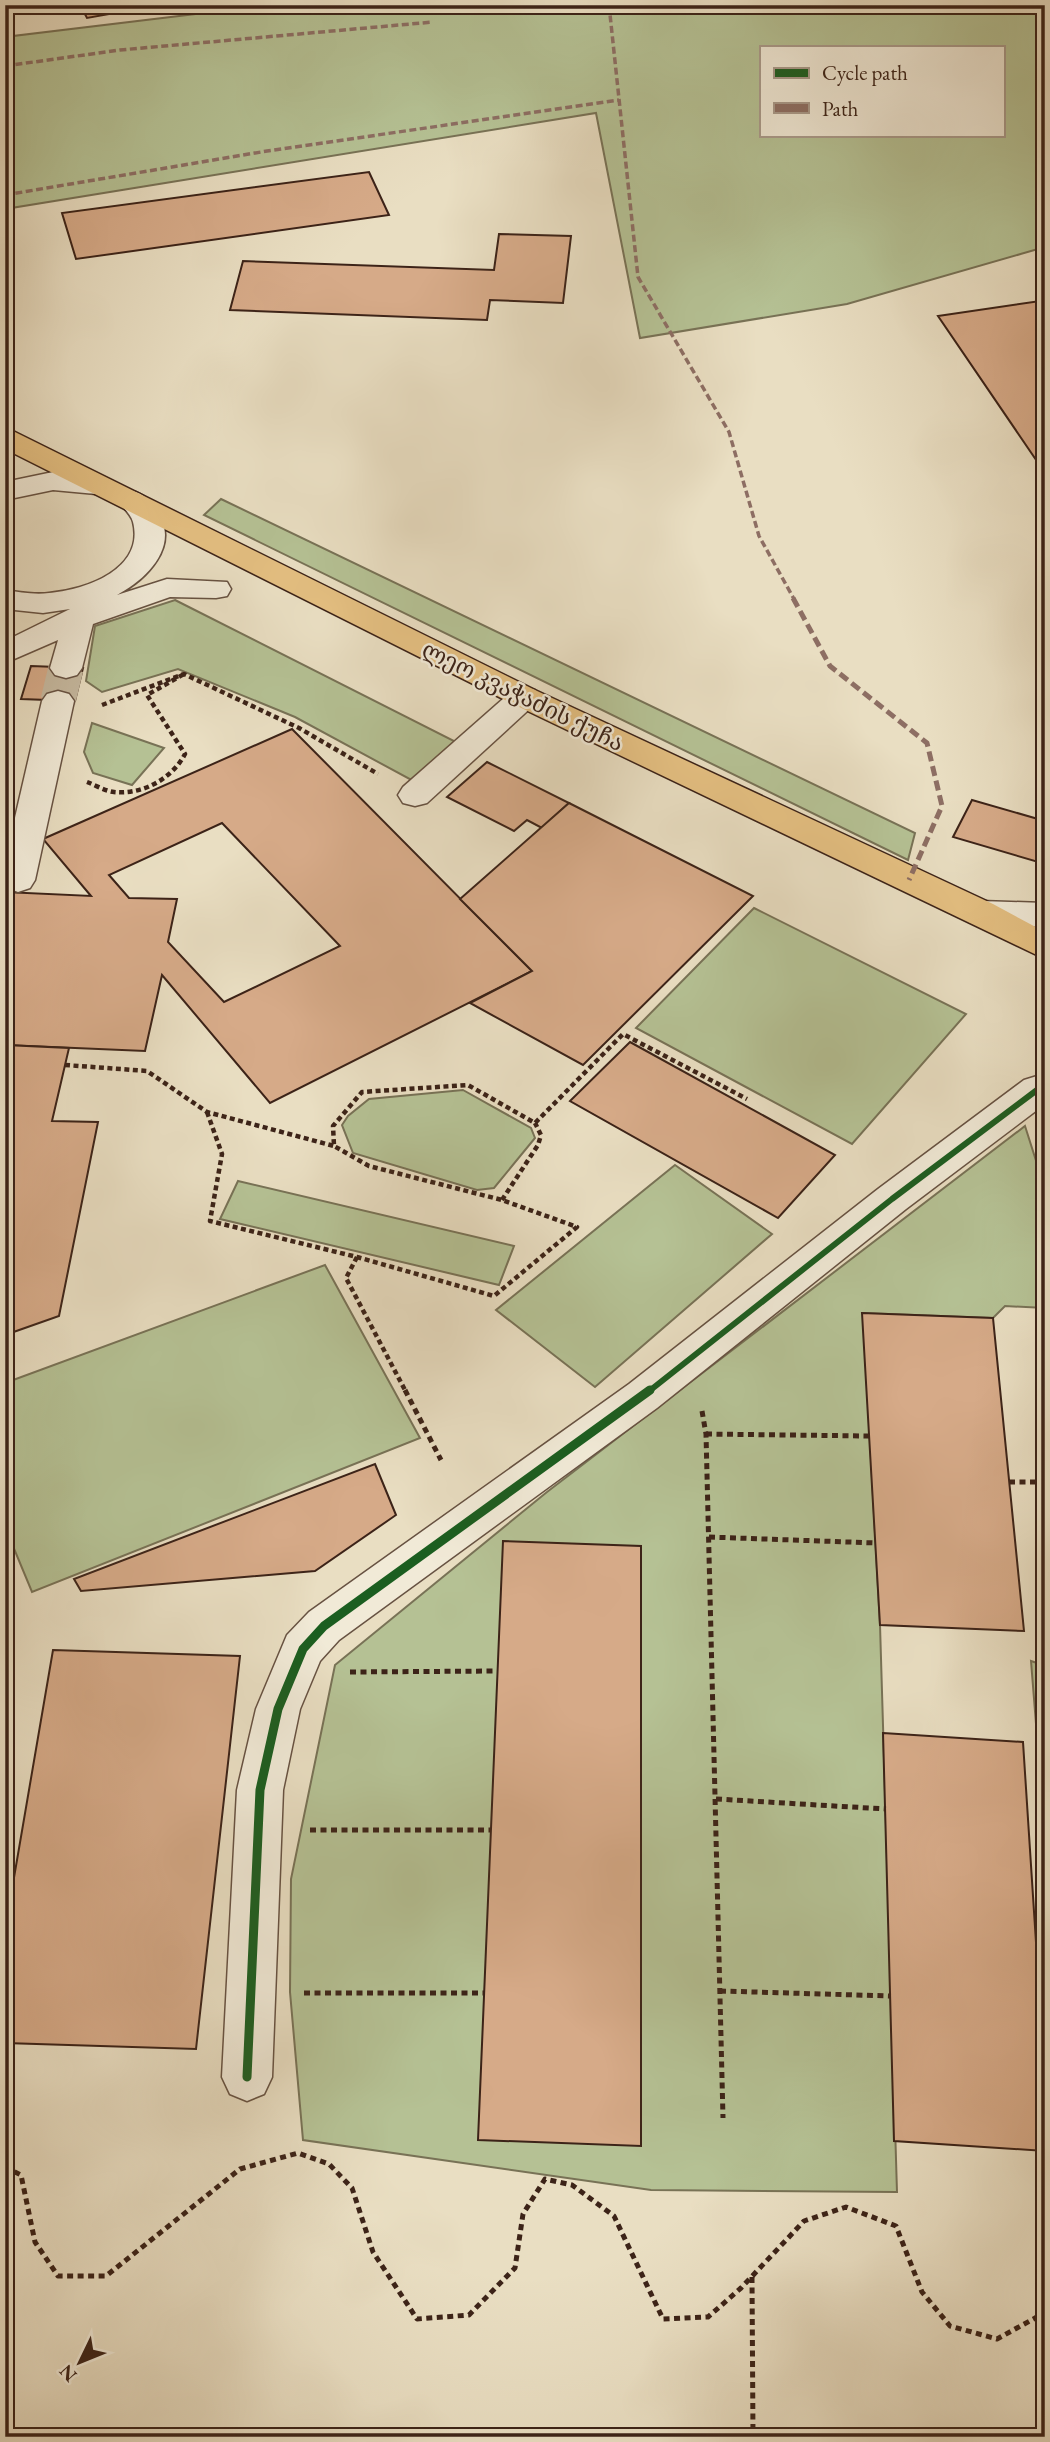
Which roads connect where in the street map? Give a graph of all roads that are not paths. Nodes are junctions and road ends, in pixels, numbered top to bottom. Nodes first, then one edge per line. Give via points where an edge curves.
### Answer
1 (5, 438) edge
2 (96, 485) junction
3 (5, 491) edge
4 (131, 500) junction
5 (120, 581) junction
6 (216, 589) dead end
7 (5, 599) edge
8 (79, 618) junction
9 (5, 653) edge
10 (66, 668) tunnel mouth
11 (524, 697) junction
12 (58, 701) tunnel mouth
13 (415, 795) road end
14 (18, 880) dead end
15 (981, 913) junction
16 (1045, 915) edge
17 (1045, 947) edge
18 (1042, 1091) edge
19 (247, 2077) dead end

1 - 2 main road, ლეო კვაჭაძის ქუჩა
2 - 3 street via 53,481
2 - 4 main road, ლეო კვაჭაძის ქუჩა
4 - 5 street via 147,518 151,540 142,562
4 - 11 main road, ლეო კვაჭაძის ქუჩა
5 - 7 street via 74,599 47,603
5 - 8 street
6 - 8 street via 167,588
8 - 9 street
8 - 10 street
11 - 13 street
11 - 15 main road, ლეო კვაჭაძის ქუჩა
12 - 14 street
15 - 16 street
15 - 17 main road, ლეო კვაჭაძის ქუჩა
18 - 19 street via 892,1199 693,1358 324,1626 303,1649 278,1709 263,1777

